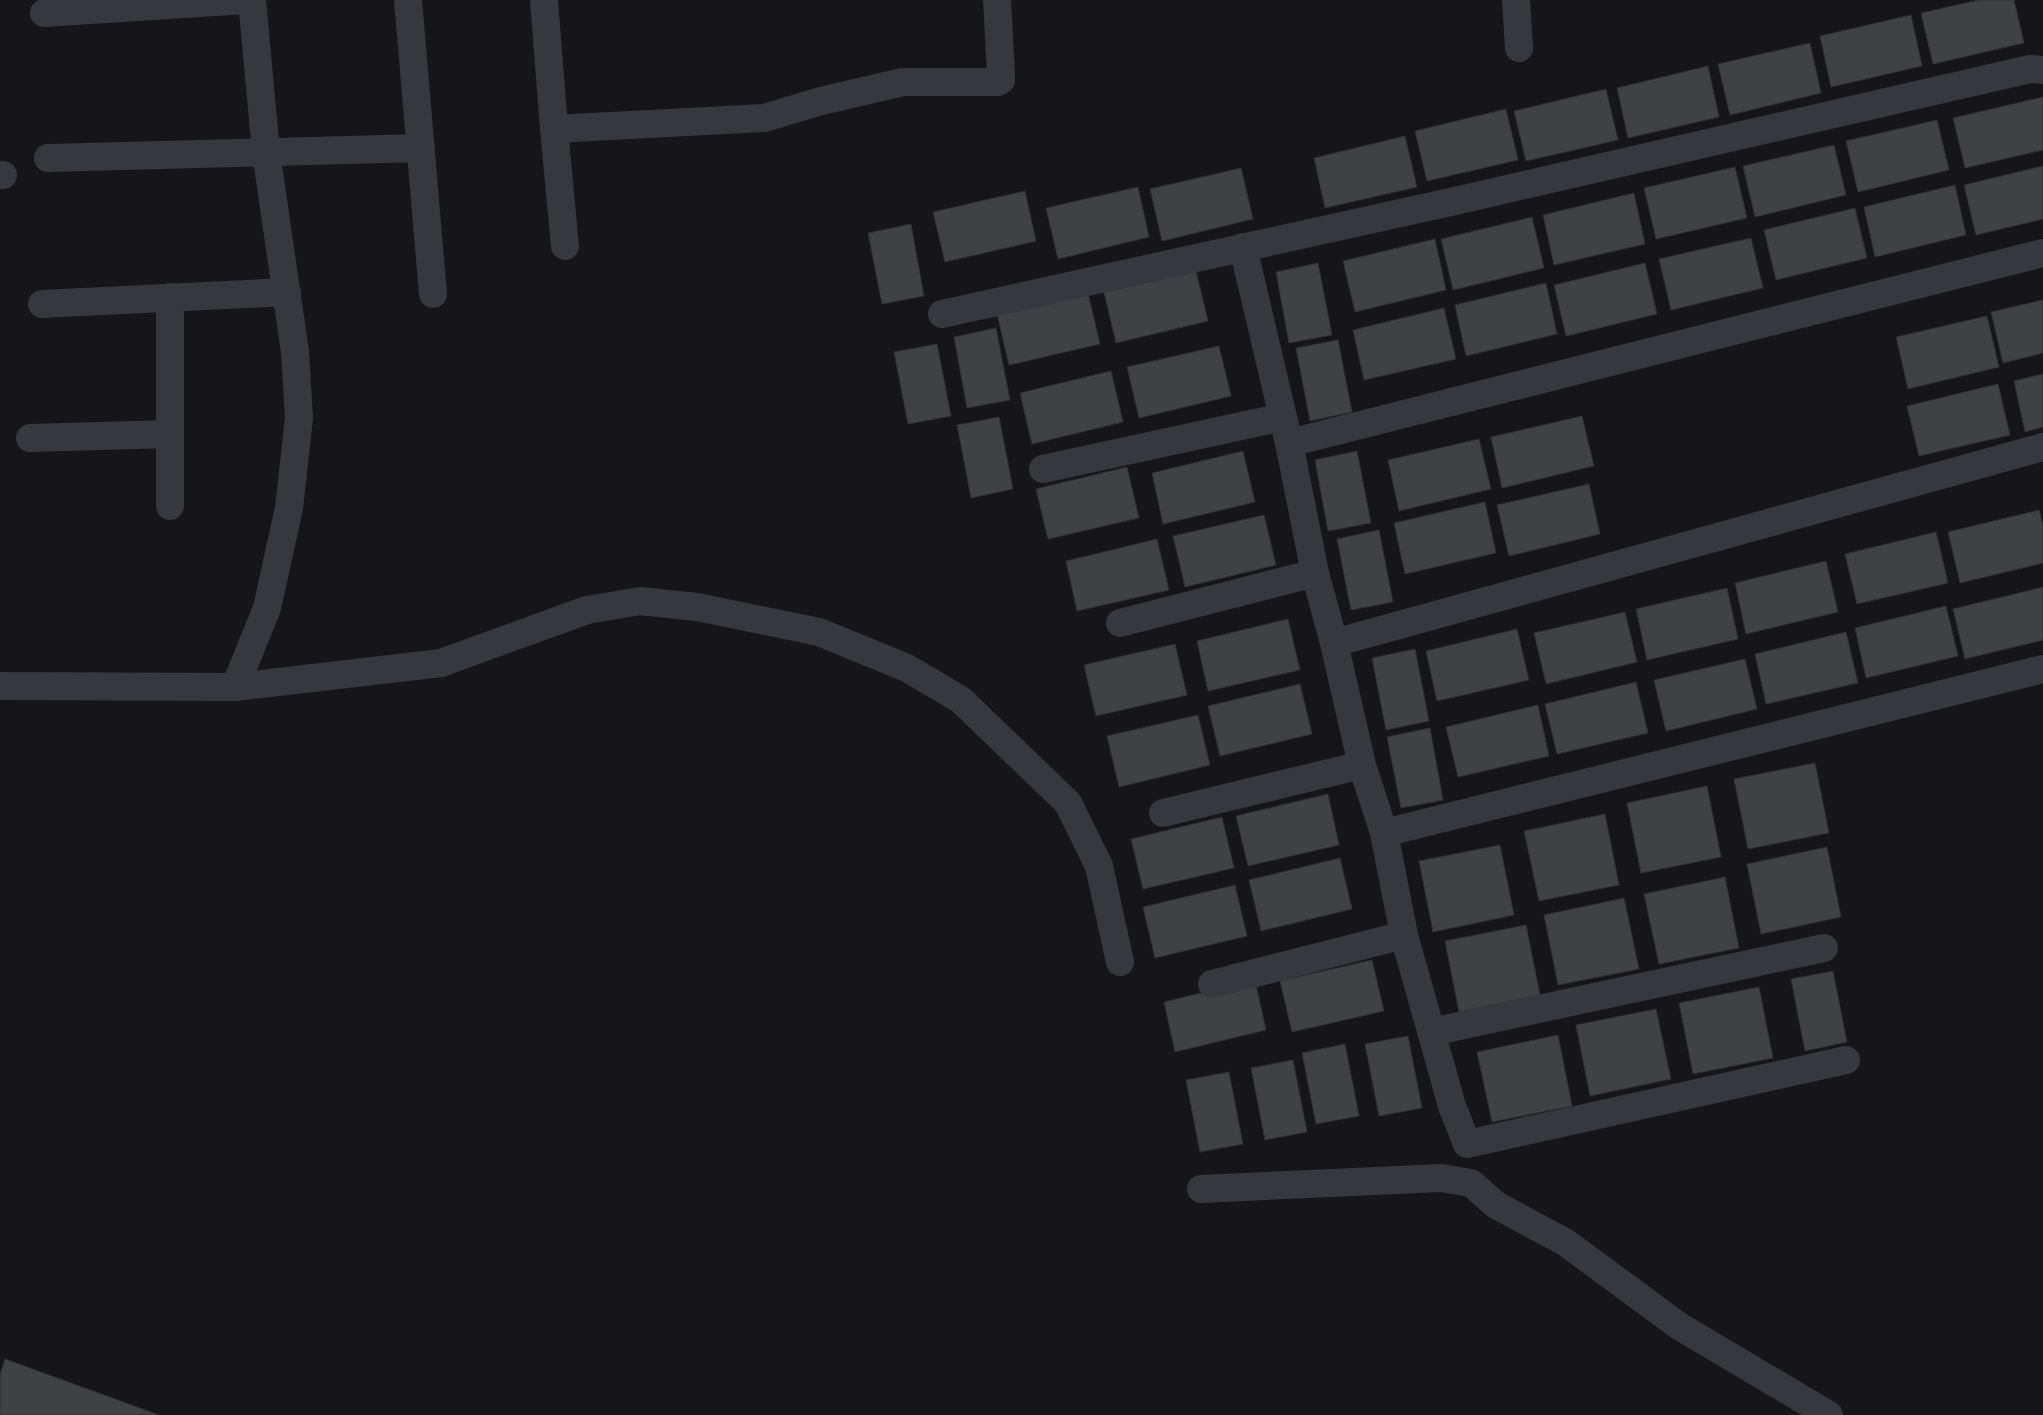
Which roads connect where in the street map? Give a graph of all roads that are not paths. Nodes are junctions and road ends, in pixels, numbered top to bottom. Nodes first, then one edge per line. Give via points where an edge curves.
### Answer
1 (246, 0) edge
2 (252, 0) edge
3 (408, 0) edge
4 (549, 0) edge
5 (997, 0) edge
6 (1516, 0) edge
7 (44, 13) dead end
8 (1519, 48) dead end
9 (2043, 70) edge
10 (554, 129) junction
11 (420, 148) junction
12 (266, 152) junction
13 (48, 158) dead end
14 (565, 246) dead end
15 (1243, 247) junction
16 (2043, 253) edge
17 (287, 292) junction
18 (433, 294) dead end
19 (170, 297) junction
20 (42, 304) dead end
21 (942, 314) dead end
22 (1283, 417) junction
23 (170, 434) junction
24 (30, 438) dead end
25 (1289, 443) junction
26 (2043, 447) edge
27 (1043, 469) dead end
28 (170, 506) dead end
29 (1315, 573) junction
30 (1120, 623) dead end
31 (1334, 643) junction
32 (2043, 669) edge
33 (0, 686) edge
34 (235, 687) junction
35 (1362, 765) junction
36 (1163, 813) dead end
37 (1384, 833) junction
38 (1404, 935) junction
39 (1824, 948) dead end
40 (1120, 962) dead end
41 (1212, 984) dead end
42 (1431, 1032) junction
43 (1846, 1060) dead end
44 (1201, 1189) dead end
45 (1829, 1415) edge

1 - 7 street
2 - 12 street
3 - 11 street
4 - 10 street
5 - 10 street via 1001,75 998,82 903,82 764,118
6 - 8 street
9 - 15 street via 2020,72
10 - 14 street
11 - 12 street
11 - 18 street
12 - 13 street
12 - 17 street
15 - 21 street
15 - 22 street
16 - 25 street
17 - 19 street
17 - 34 street via 296,352 299,418 289,508 267,608
19 - 20 street
19 - 23 street
22 - 25 street
22 - 27 street
23 - 24 street
23 - 28 street
25 - 29 street
26 - 31 street
29 - 30 street
29 - 31 street
31 - 35 street
32 - 37 street
33 - 34 street
34 - 40 street via 441,663 587,610 640,601 697,608 819,632 907,668 961,700 1068,803 1099,866
35 - 36 street
35 - 37 street
37 - 38 street
38 - 41 street
38 - 42 street
39 - 42 street
42 - 43 street via 1452,1106 1467,1144
44 - 45 street via 1441,1178 1471,1183 1496,1205 1565,1242 1679,1326

